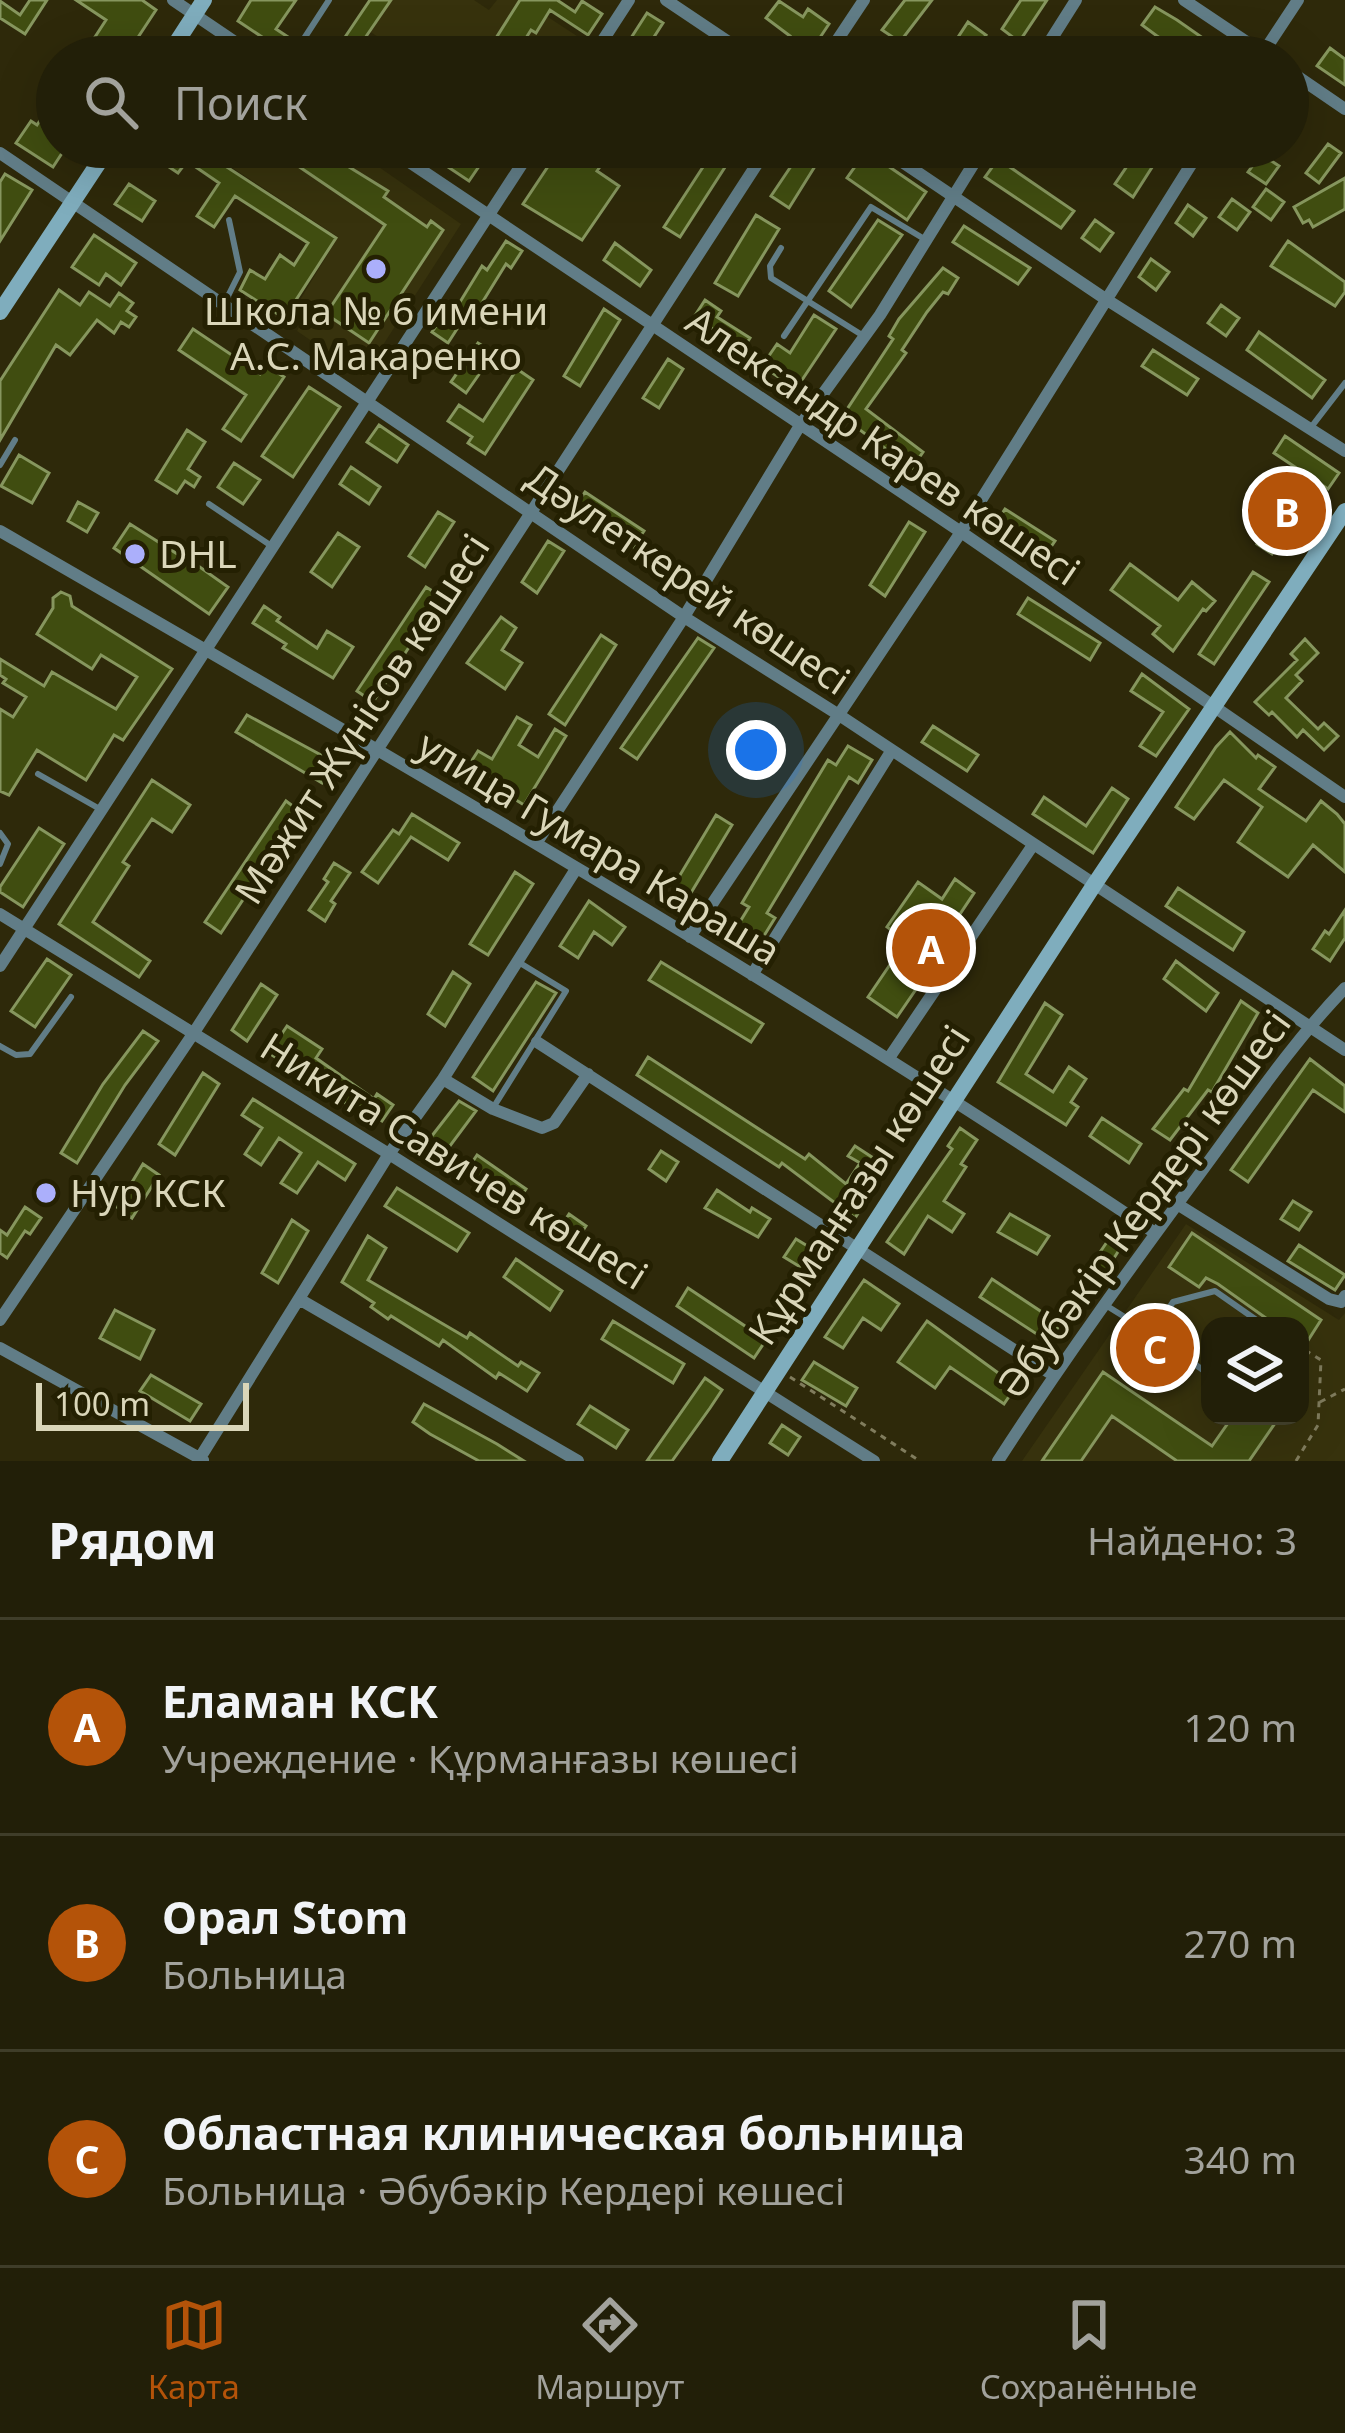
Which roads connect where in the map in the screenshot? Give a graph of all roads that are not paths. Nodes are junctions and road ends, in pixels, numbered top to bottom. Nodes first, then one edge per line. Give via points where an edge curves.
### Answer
1 (173, 0) edge
2 (329, 0) edge
3 (628, 0) edge
4 (665, 0) edge
5 (864, 0) edge
6 (1076, 0) edge
7 (1184, 0) edge
8 (1298, 0) edge
9 (199, 7) edge
10 (180, 36) edge
11 (233, 36) edge
12 (306, 36) edge
13 (605, 36) edge
14 (720, 36) edge
15 (840, 36) edge
16 (1053, 36) edge
17 (1235, 36) edge
18 (1276, 36) edge
19 (1309, 84) edge
20 (1345, 109) edge
21 (0, 153) edge
22 (95, 168) edge
23 (417, 168) edge
24 (520, 168) edge
25 (754, 168) edge
26 (909, 168) edge
27 (970, 168) edge
28 (1188, 168) edge
29 (951, 198) junction
30 (72, 202) junction
31 (488, 217) junction
32 (230, 220) dead end
33 (926, 241) junction
34 (781, 248) dead end
35 (1104, 298) junction
36 (807, 299) junction
37 (224, 304) junction
38 (0, 312) edge
39 (652, 327) junction
40 (784, 336) dead end
41 (863, 336) junction
42 (1345, 383) edge
43 (368, 400) junction
44 (799, 427) junction
45 (1310, 429) junction
46 (15, 440) dead end
47 (1345, 451) edge
48 (0, 465) edge
49 (209, 504) dead end
50 (1345, 511) edge
51 (532, 512) junction
52 (0, 531) edge
53 (961, 532) junction
54 (273, 547) junction
55 (684, 617) junction
56 (206, 650) junction
57 (1213, 706) junction
58 (838, 715) junction
59 (378, 750) junction
60 (892, 750) junction
61 (38, 774) dead end
62 (1345, 797) edge
63 (102, 810) junction
64 (0, 833) edge
65 (537, 842) junction
66 (1034, 845) junction
67 (0, 864) edge
68 (576, 869) junction
69 (1094, 885) junction
70 (0, 914) edge
71 (24, 929) junction
72 (690, 937) junction
73 (518, 961) junction
74 (0, 966) edge
75 (752, 975) junction
76 (1345, 988) edge
77 (71, 997) dead end
78 (1308, 1026) junction
79 (193, 1034) junction
80 (537, 1042) junction
81 (0, 1046) edge
82 (1345, 1050) edge
83 (889, 1058) junction
84 (588, 1074) junction
85 (443, 1079) junction
86 (955, 1098) junction
87 (493, 1108) junction
88 (389, 1154) junction
89 (1177, 1204) junction
90 (1155, 1233) junction
91 (856, 1249) junction
92 (298, 1299) junction
93 (1343, 1299) edge
94 (1104, 1304) junction
95 (1252, 1317) edge
96 (0, 1320) edge
97 (1152, 1334) junction
98 (0, 1348) edge
99 (1201, 1369) edge
100 (1053, 1375) junction
101 (765, 1391) junction
102 (201, 1460) edge
103 (578, 1461) edge
104 (720, 1461) edge
105 (874, 1461) edge
106 (998, 1461) edge

1 - 9 street
2 - 12 lane
3 - 13 street
4 - 14 street
5 - 15 street
6 - 16 street
7 - 17 street
8 - 18 street
9 - 10 street
9 - 11 street
19 - 20 street
21 - 30 street, Дәулеткерей көшесі
22 - 30 street
23 - 31 street, Александр Карев көшесі
24 - 31 street
25 - 39 street, Мәжит Жүнісов көшесі
26 - 29 street
27 - 29 street
28 - 35 street
29 - 33 street
29 - 35 street
30 - 37 street, Дәулеткерей көшесі
30 - 38 street
31 - 39 street, Александр Карев көшесі
31 - 43 street
32 - 37 lane via 240,272
33 - 36 lane via 871,206
33 - 41 street
34 - 36 lane via 771,278
35 - 45 street
35 - 53 street
36 - 40 lane
36 - 41 lane
37 - 43 street, Дәулеткерей көшесі
39 - 44 street, Александр Карев көшесі
39 - 51 street, Мәжит Жүнісов көшесі
41 - 44 street
42 - 45 lane
43 - 51 street, Дәулеткерей көшесі
43 - 54 street
44 - 53 street, Александр Карев көшесі
44 - 55 street
45 - 47 street
46 - 48 lane
49 - 54 lane
50 - 57 street, Құрманғазы көшесі
51 - 55 street, Дәулеткерей көшесі
51 - 59 street, Мәжит Жүнісов көшесі
52 - 56 street, улица Гумара Караша
53 - 57 street, Александр Карев көшесі
53 - 58 street
54 - 56 street
55 - 58 street, Дәулеткерей көшесі
55 - 65 street
56 - 59 street, улица Гумара Караша
56 - 63 street
57 - 62 street, Александр Карев көшесі
57 - 69 street, Құрманғазы көшесі
58 - 60 street, Дәулеткерей көшесі
58 - 72 street
59 - 65 street, улица Гумара Караша
59 - 79 street, Мәжит Жүнісов көшесі
60 - 66 street, Дәулеткерей көшесі
60 - 75 street
61 - 63 lane
63 - 71 street
64 - 67 lane via 8,844
65 - 68 street, улица Гумара Караша
66 - 69 street, Дәулеткерей көшесі
66 - 83 street
68 - 72 street, улица Гумара Караша
68 - 73 street
69 - 78 street, Дәулеткерей көшесі
69 - 86 street, Құрманғазы көшесі
70 - 71 street, Никита Савичев көшесі
71 - 74 street
71 - 79 street, Никита Савичев көшесі
72 - 75 street, улица Гумара Караша
73 - 80 lane via 566,991
73 - 85 street
75 - 83 street, улица Гумара Караша
76 - 78 street, Әбубәкір Кердері көшесі
77 - 81 lane via 30,1054
78 - 82 street, Дәулеткерей көшесі
78 - 89 street, Әбубәкір Кердері көшесі
79 - 88 street, Никита Савичев көшесі
79 - 96 street, Мәжит Жүнісов көшесі
80 - 84 street
80 - 87 lane
83 - 86 street, улица Гумара Караша
84 - 87 street via 542,1128
84 - 91 street
85 - 87 street
85 - 88 street
86 - 90 street, улица Гумара Караша
86 - 91 street, Құрманғазы көшесі
88 - 92 street
88 - 101 street, Никита Савичев көшесі
89 - 90 street, Әбубәкір Кердері көшесі
89 - 93 street via 1328,1299
90 - 94 street, Әбубәкір Кердері көшесі
91 - 100 street
91 - 101 street, Құрманғазы көшесі
92 - 102 street
92 - 103 street
94 - 97 lane
94 - 100 street, Әбубәкір Кердері көшесі
95 - 97 lane via 1215,1291 1173,1302
97 - 99 lane
98 - 102 street
100 - 106 street, Әбубәкір Кердері көшесі
101 - 104 street, Құрманғазы көшесі
101 - 105 street, Никита Савичев көшесі

